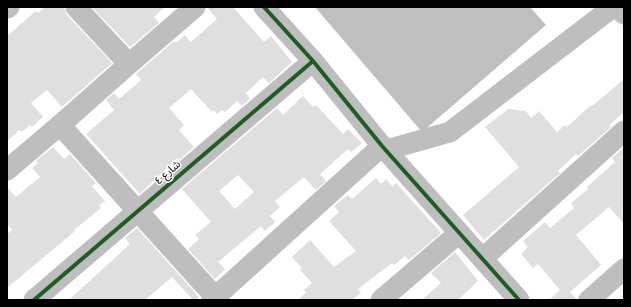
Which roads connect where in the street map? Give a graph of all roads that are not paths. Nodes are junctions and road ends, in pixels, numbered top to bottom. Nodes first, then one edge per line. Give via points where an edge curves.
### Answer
1 (76, 7) edge
2 (195, 7) edge
3 (264, 7) edge
4 (613, 7) edge
5 (618, 7) edge
6 (624, 14) edge
7 (313, 61) junction
8 (128, 64) junction
9 (60, 125) junction
10 (624, 131) edge
11 (384, 148) junction
12 (7, 170) edge
13 (138, 211) junction
14 (459, 233) junction
15 (482, 258) junction
16 (624, 270) edge
17 (215, 299) edge
18 (34, 300) edge
19 (381, 300) edge
20 (519, 300) edge
21 (589, 300) edge

1 - 8 street
2 - 8 street
3 - 7 street
4 - 11 street via 450,132
5 - 6 main road
7 - 11 street
7 - 13 street, شارع ٤
8 - 9 street
9 - 12 street
9 - 13 street
10 - 15 street
11 - 14 street
11 - 17 street
13 - 17 street
13 - 18 street, شارع ٤
14 - 15 street
14 - 19 street
15 - 20 street
16 - 21 street

